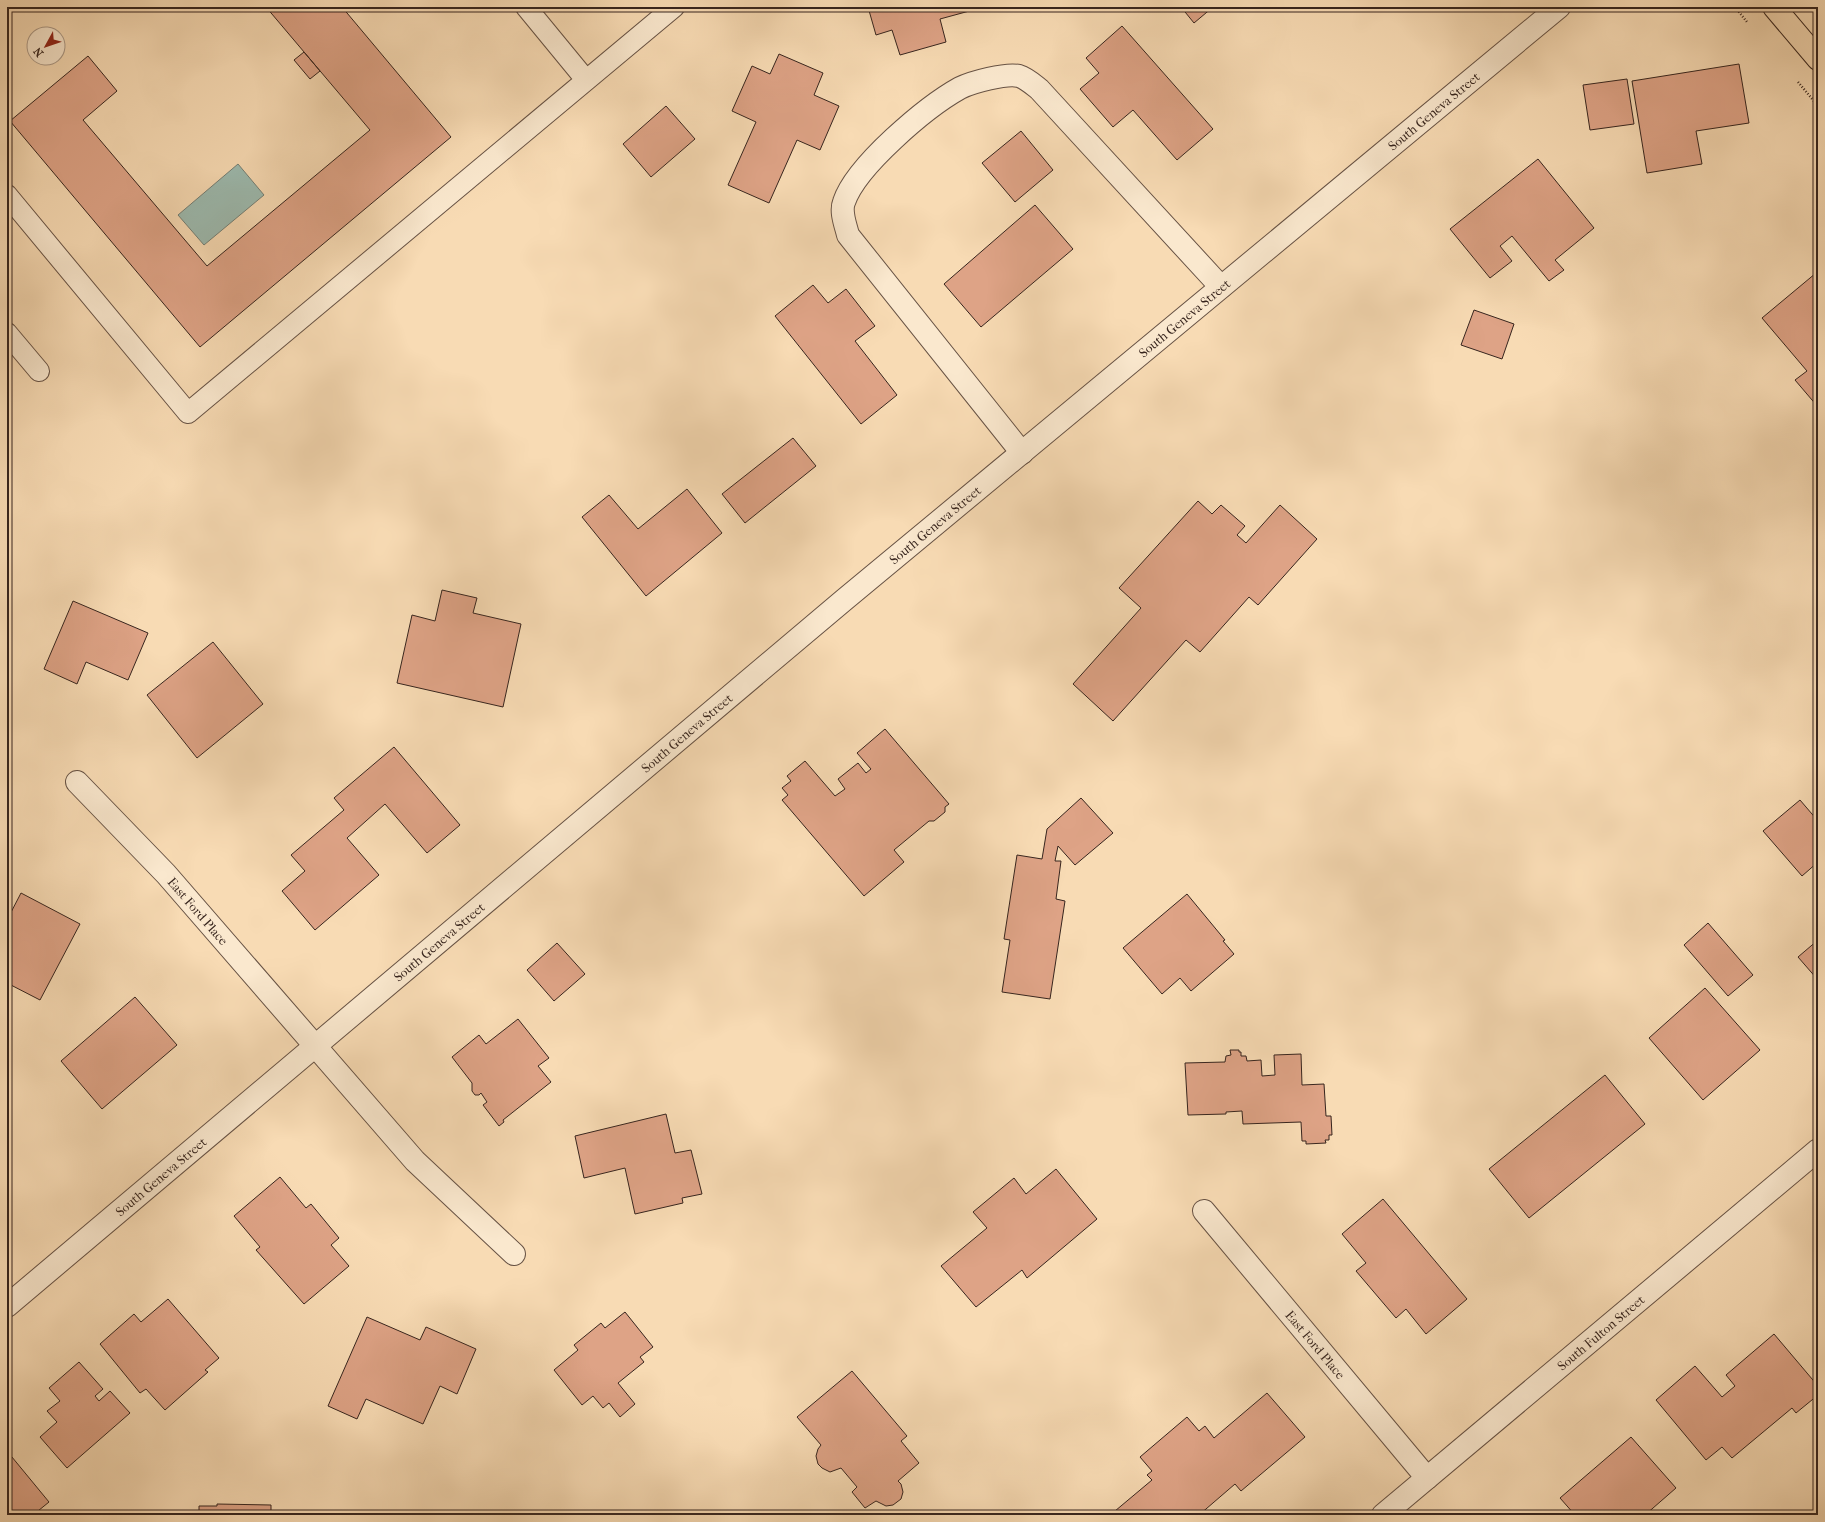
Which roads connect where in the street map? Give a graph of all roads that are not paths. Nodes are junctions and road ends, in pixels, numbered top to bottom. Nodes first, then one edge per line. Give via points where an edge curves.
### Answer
1 (526, 7) edge
2 (674, 7) edge
3 (1559, 7) edge
4 (1774, 7) edge
5 (1818, 59) edge
6 (586, 80) junction
7 (7, 195) edge
8 (1221, 287) junction
9 (7, 333) edge
10 (39, 371) dead end
11 (1022, 453) junction
12 (77, 782) dead end
13 (314, 1046) junction
14 (1818, 1150) edge
15 (1204, 1211) dead end
16 (514, 1254) dead end
17 (7, 1306) edge
18 (1427, 1478) junction
19 (1383, 1515) edge

1 - 6 lane
2 - 6 lane
3 - 8 street, South Geneva Street
4 - 5 main road
6 - 7 lane via 188,414
8 - 11 street, South Geneva Street
8 - 11 street via 1040,89 1019,76 994,77 960,88 916,119 868,164 852,186 843,203 848,235
9 - 10 lane
11 - 13 street, South Geneva Street
12 - 13 street, East Ford Place via 166,874
13 - 16 street via 416,1162
13 - 17 street, South Geneva Street
14 - 18 street, South Fulton Street
15 - 18 street, East Ford Place
18 - 19 street, South Fulton Street

